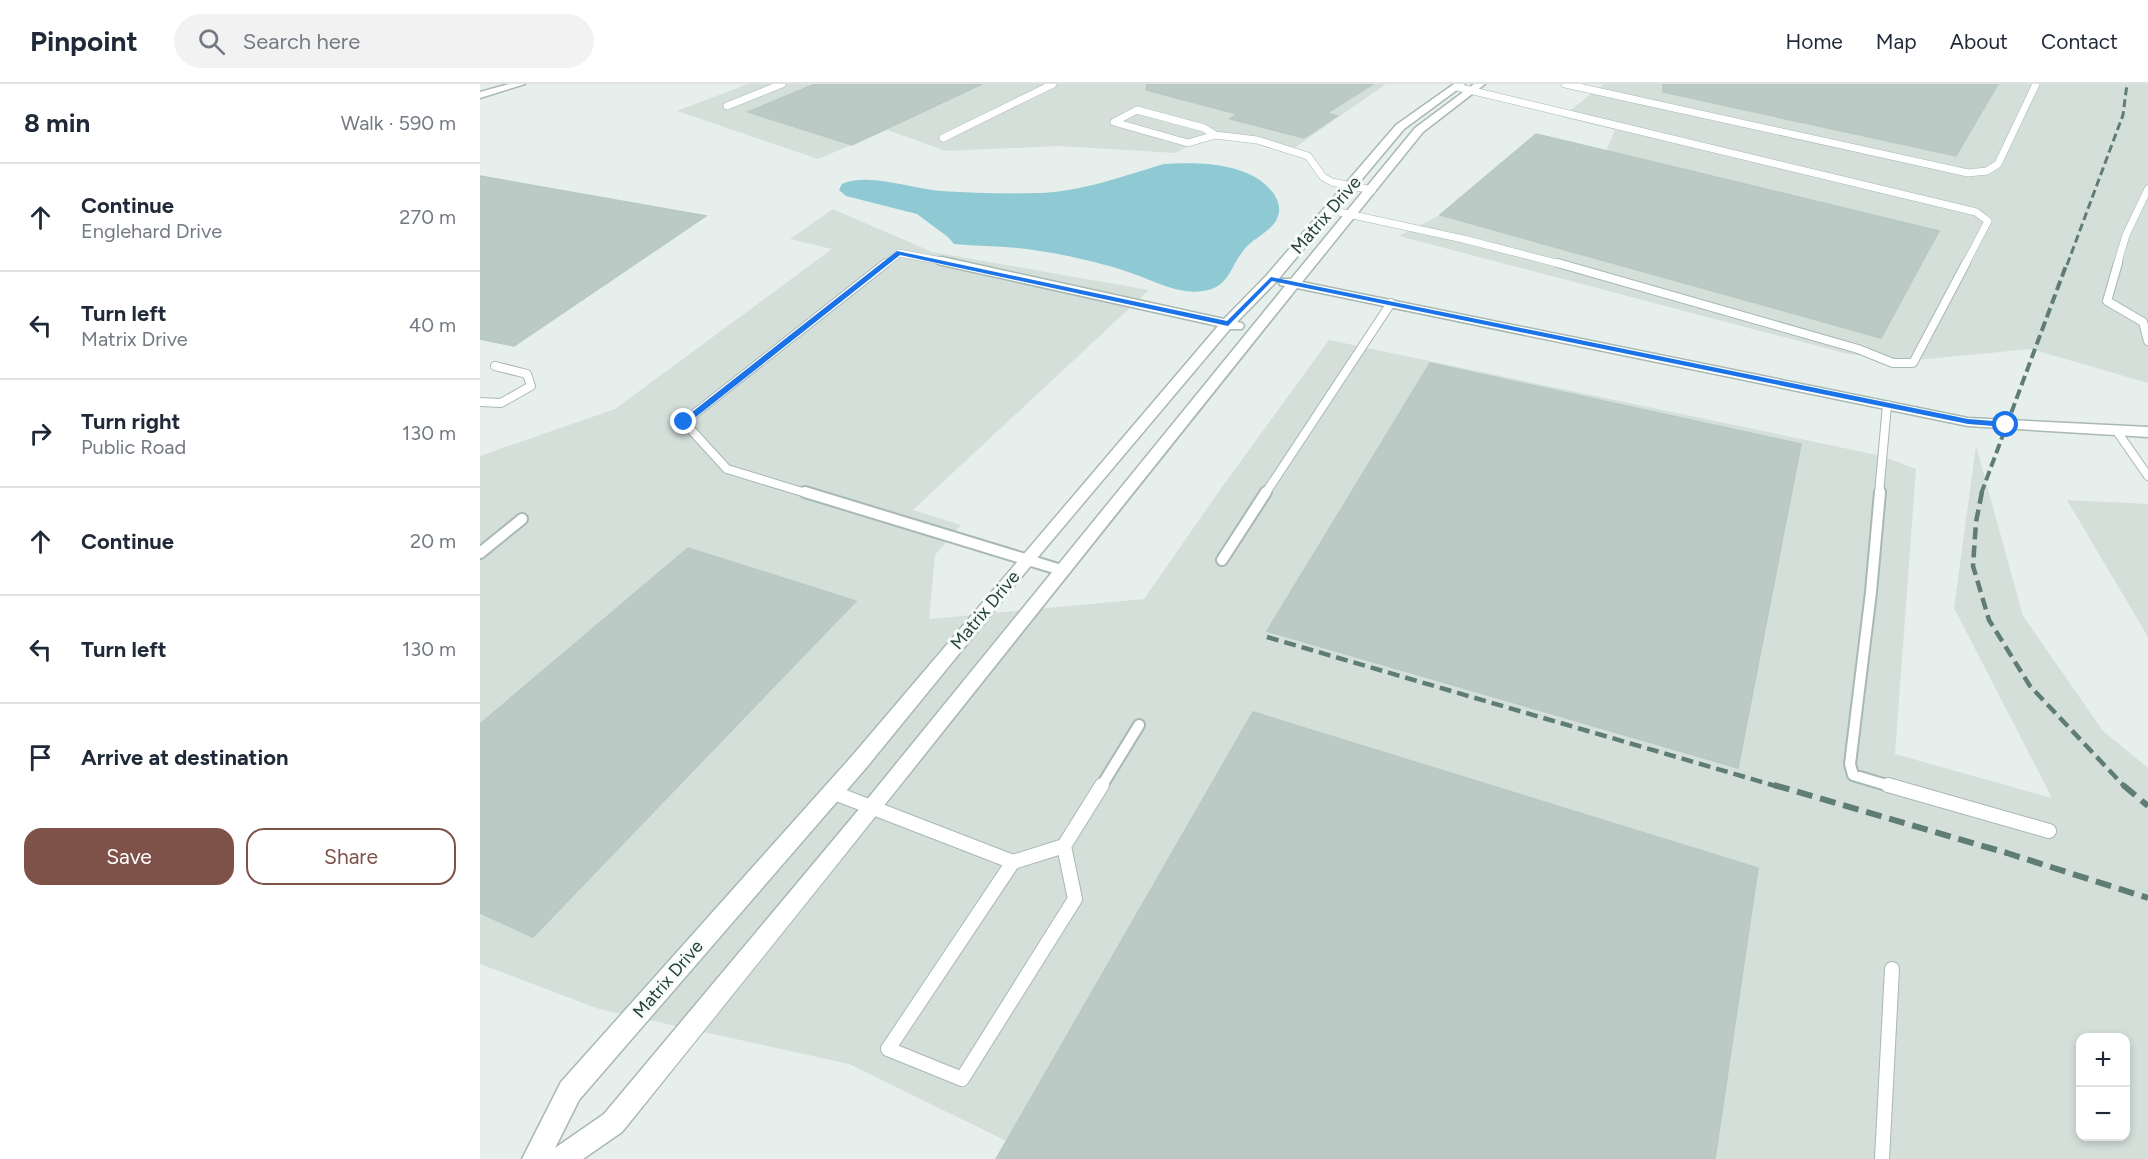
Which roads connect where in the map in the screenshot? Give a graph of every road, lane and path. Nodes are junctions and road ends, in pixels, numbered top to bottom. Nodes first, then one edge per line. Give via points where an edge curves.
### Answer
1 (520, 84) edge
2 (782, 84) edge
3 (1053, 84) edge
4 (1565, 84) edge
5 (2036, 84) edge
6 (1467, 87) edge
7 (480, 95) edge
8 (727, 106) dead end
9 (1215, 135) junction
10 (943, 138) dead end
11 (1351, 185) junction
12 (2148, 189) edge
13 (1372, 190) junction
14 (1330, 210) junction
15 (1352, 214) junction
16 (942, 261) joint
17 (1271, 279) junction
18 (1294, 284) junction
19 (1391, 303) junction
20 (1228, 323) junction
21 (1257, 330) junction
22 (2148, 341) edge
23 (495, 366) dead end
24 (480, 402) edge
25 (1887, 405) junction
26 (2116, 430) junction
27 (2148, 432) edge
28 (2148, 476) edge
29 (522, 519) dead end
30 (480, 553) edge
31 (1027, 559) junction
32 (1222, 560) dead end
33 (1060, 570) junction
34 (1140, 725) dead end
35 (832, 792) junction
36 (872, 808) junction
37 (2049, 831) dead end
38 (1064, 846) junction
39 (1012, 861) junction
40 (1892, 969) dead end
41 (535, 1159) edge
42 (561, 1159) edge
43 (1882, 1159) edge

1 - 7 street
2 - 8 lane
3 - 10 lane
4 - 5 lane via 1968,172 1987,171 1998,164
6 - 11 street, Matrix Drive via 1400,127
6 - 13 street, Matrix Drive via 1419,130
6 - 15 lane via 1976,212 1988,221 1912,363 1893,363 1858,349 1570,266
9 - 9 lane via 1188,142 1114,122 1137,110 1204,128
9 - 11 lane via 1257,140 1308,156 1323,177
11 - 13 lane
11 - 14 street, Matrix Drive
12 - 22 lane via 2126,235 2107,301 2143,322
13 - 15 street, Matrix Drive
14 - 15 lane
14 - 17 street, Matrix Drive
15 - 18 street, Matrix Drive
16 - 20 street
16 - 31 lane via 899,253 684,422 727,469
17 - 18 street
17 - 20 street, Matrix Drive
18 - 19 street
18 - 21 street, Matrix Drive
19 - 25 street
19 - 32 lane
20 - 21 street
20 - 31 street, Matrix Drive
21 - 33 street, Matrix Drive
23 - 24 lane via 527,374 531,386 507,402
25 - 26 street via 1968,422
25 - 37 lane via 1872,592 1850,764 1853,776
26 - 27 street
26 - 28 lane
29 - 30 lane
31 - 33 lane
31 - 35 street, Matrix Drive
33 - 36 street, Matrix Drive
34 - 38 lane
35 - 36 lane
35 - 41 street, Matrix Drive via 570,1091
36 - 39 lane
36 - 42 street, Matrix Drive via 613,1123
38 - 39 lane
38 - 39 lane via 1075,898 962,1079 888,1049
40 - 43 lane

